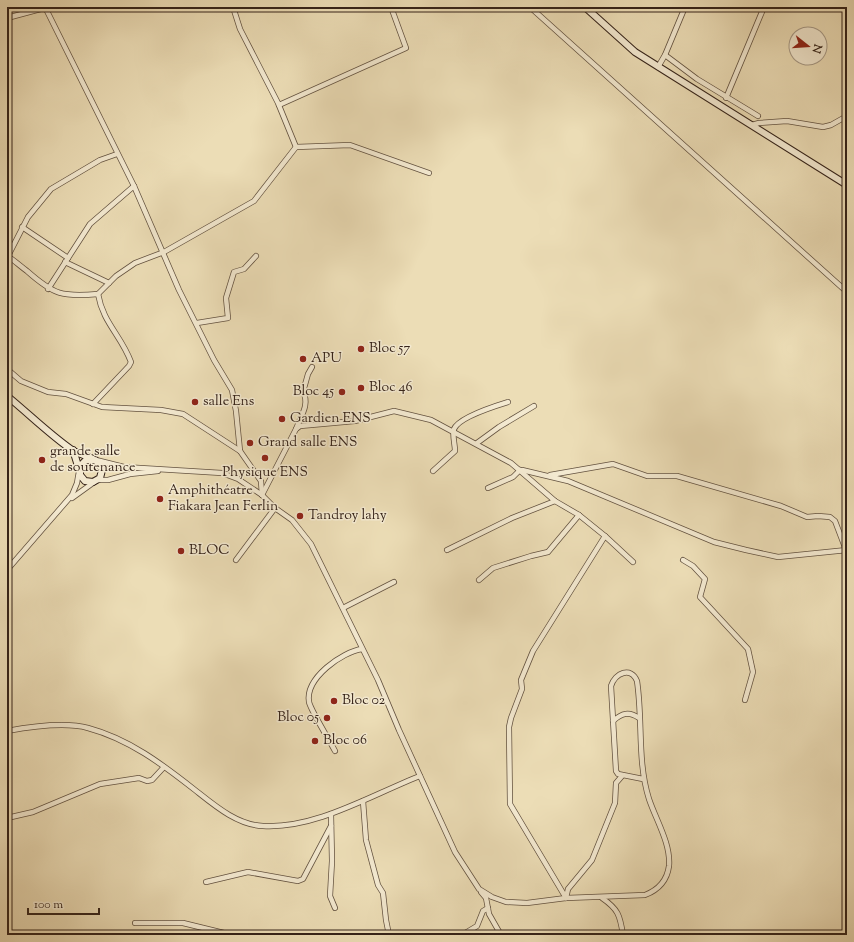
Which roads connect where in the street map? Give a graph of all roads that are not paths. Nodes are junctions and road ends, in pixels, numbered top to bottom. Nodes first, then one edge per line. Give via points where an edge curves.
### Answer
1 (46, 7) edge
2 (233, 7) edge
3 (391, 7) edge
4 (530, 7) edge
5 (585, 7) edge
6 (684, 7) edge
7 (764, 7) edge
8 (7, 18) edge
9 (665, 55) junction
10 (658, 67) junction
11 (726, 98) junction
12 (279, 105) junction
13 (758, 116) dead end
14 (847, 116) edge
15 (752, 125) junction
16 (296, 148) junction
17 (117, 154) junction
18 (429, 173) dead end
19 (847, 185) edge
20 (134, 186) junction
21 (22, 227) junction
22 (164, 252) junction
23 (7, 256) edge
24 (256, 256) dead end
25 (66, 260) junction
26 (109, 283) junction
27 (48, 289) junction
28 (847, 292) edge
29 (98, 294) junction
30 (197, 323) junction
31 (312, 367) dead end
32 (7, 370) edge
33 (7, 396) edge
34 (508, 402) dead end
35 (94, 404) junction
36 (534, 406) dead end
37 (296, 429) junction
38 (454, 431) junction
39 (477, 444) junction
40 (73, 450) junction
41 (240, 451) junction
42 (95, 460) junction
43 (165, 470) junction
44 (520, 470) junction
45 (79, 471) junction
46 (432, 471) dead end
47 (548, 476) junction
48 (97, 480) junction
49 (488, 488) dead end
50 (262, 495) junction
51 (555, 501) junction
52 (65, 505) junction
53 (275, 508) junction
54 (579, 515) junction
55 (604, 536) junction
56 (447, 550) dead end
57 (847, 550) edge
58 (236, 560) dead end
59 (683, 560) dead end
60 (633, 562) dead end
61 (7, 570) edge
62 (479, 580) dead end
63 (394, 582) dead end
64 (343, 608) junction
65 (362, 649) junction
66 (745, 700) dead end
67 (639, 718) junction
68 (613, 721) junction
69 (7, 731) edge
70 (335, 751) dead end
71 (164, 767) junction
72 (420, 776) junction
73 (622, 776) junction
74 (643, 779) junction
75 (363, 801) junction
76 (331, 814) junction
77 (7, 818) edge
78 (331, 826) junction
79 (206, 882) dead end
80 (479, 889) junction
81 (566, 898) junction
82 (602, 898) junction
83 (335, 908) dead end
84 (488, 908) junction
85 (136, 923) dead end
86 (232, 935) edge
87 (389, 935) edge
88 (462, 935) edge
89 (501, 935) edge
90 (623, 935) edge

1 - 8 street
1 - 17 street
2 - 12 street via 240,29
3 - 12 street via 406,48
4 - 28 street
5 - 10 street via 635,52
6 - 9 street
7 - 11 street
9 - 10 street
9 - 11 street
10 - 15 street
11 - 13 street
12 - 16 street
14 - 15 street via 823,127 787,121
15 - 19 street
16 - 18 street via 350,145
16 - 22 street via 254,201
17 - 20 street
17 - 21 street via 100,160 51,189
20 - 22 street
20 - 25 street via 90,224
21 - 23 street
21 - 25 street
22 - 26 street via 135,262
22 - 30 street via 179,290
23 - 27 street
24 - 30 street via 244,269 234,272 226,298 228,318
25 - 26 street
25 - 27 street
26 - 29 street
27 - 29 street via 80,296
29 - 35 street via 102,313 125,347 131,362
30 - 41 street via 214,360 232,390
31 - 37 street via 303,392 306,404
32 - 35 street via 21,381 48,392 66,394
33 - 40 street
34 - 38 street via 482,411 457,424
35 - 41 street via 102,407 161,410 183,414
36 - 39 street
37 - 38 street via 300,426 355,421 394,411 431,420
37 - 50 street
38 - 39 street
38 - 46 street via 455,451
39 - 44 street
40 - 42 street
40 - 45 street
41 - 50 street via 261,481
42 - 43 street via 124,468
42 - 45 street via 82,462
42 - 48 street via 102,470
43 - 48 street
43 - 50 street via 222,473 238,479
44 - 47 street
44 - 49 street via 513,477
44 - 51 street
45 - 48 street via 85,481
45 - 52 street via 77,483
47 - 57 street via 598,492 657,520 720,544 778,557
47 - 57 street via 613,464 647,476 677,476 781,506 807,517 830,517 835,521
48 - 52 street
50 - 53 street
51 - 54 street
51 - 56 street via 512,518
52 - 61 street
53 - 58 street
53 - 64 street via 292,520 311,544
54 - 55 street
54 - 62 street via 548,552 493,568
55 - 60 street
55 - 81 street via 533,651 522,676 522,689 509,727 510,804
59 - 66 street via 705,579 700,597 748,649 753,672
63 - 64 street
64 - 65 street
65 - 70 street via 351,651 340,658 321,673 310,688 309,702
65 - 72 street
67 - 68 street via 627,713 619,715
67 - 68 street via 635,676 618,674 613,678 611,686
67 - 74 street
68 - 73 street via 616,767 618,774
69 - 71 street via 35,727 87,728 125,742
71 - 76 street via 213,805 236,819 261,826 286,826
71 - 77 street via 152,780 139,778 100,784 33,812
72 - 75 street
72 - 80 street via 455,852
73 - 74 street
73 - 81 street via 616,783 615,803 592,860 568,889
74 - 82 street via 667,850 669,860 666,876 655,891 645,895
75 - 76 street
75 - 87 street via 366,840 378,885 383,893
76 - 78 street
78 - 79 street via 303,879 298,881 248,872
78 - 83 street via 330,896
80 - 81 street via 506,902 527,903
80 - 84 street via 486,898
81 - 82 street
82 - 90 street via 615,907
84 - 88 street via 483,911 477,926
84 - 89 street
85 - 86 street via 183,923

